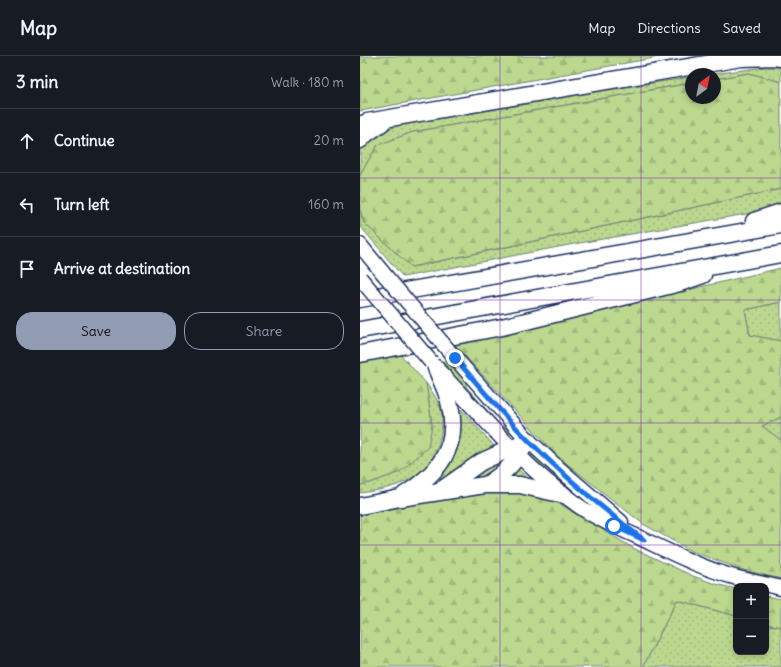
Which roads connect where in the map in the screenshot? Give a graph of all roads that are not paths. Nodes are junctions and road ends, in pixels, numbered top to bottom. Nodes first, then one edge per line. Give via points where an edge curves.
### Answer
1 (781, 58) edge
2 (388, 119) junction
3 (362, 123) edge
4 (360, 140) edge
5 (781, 212) edge
6 (781, 226) edge
7 (672, 244) junction
8 (360, 245) edge
9 (781, 254) edge
10 (740, 261) junction
11 (360, 278) edge
12 (360, 299) edge
13 (360, 330) edge
14 (360, 354) edge
15 (434, 365) junction
16 (528, 440) junction
17 (515, 451) junction
18 (485, 485) junction
19 (438, 492) junction
20 (564, 495) junction
21 (400, 498) junction
22 (360, 506) edge
23 (644, 540) junction
24 (781, 588) edge

1 - 2 highway via 726,60
2 - 3 highway
2 - 4 highway
5 - 7 highway
6 - 7 highway
7 - 12 highway
8 - 16 main road, bridge
9 - 10 highway
10 - 13 highway
10 - 14 highway via 680,284 502,327
11 - 15 main road, bridge
15 - 17 main road
15 - 21 highway via 450,406 452,430 449,443 442,462 431,476
16 - 17 highway
16 - 23 main road via 607,512
17 - 18 highway via 504,474
17 - 19 highway via 481,462
17 - 20 main road
18 - 19 highway
18 - 20 highway via 528,486
19 - 21 highway
20 - 23 main road via 584,510
21 - 22 highway
23 - 24 main road via 677,556 733,577

